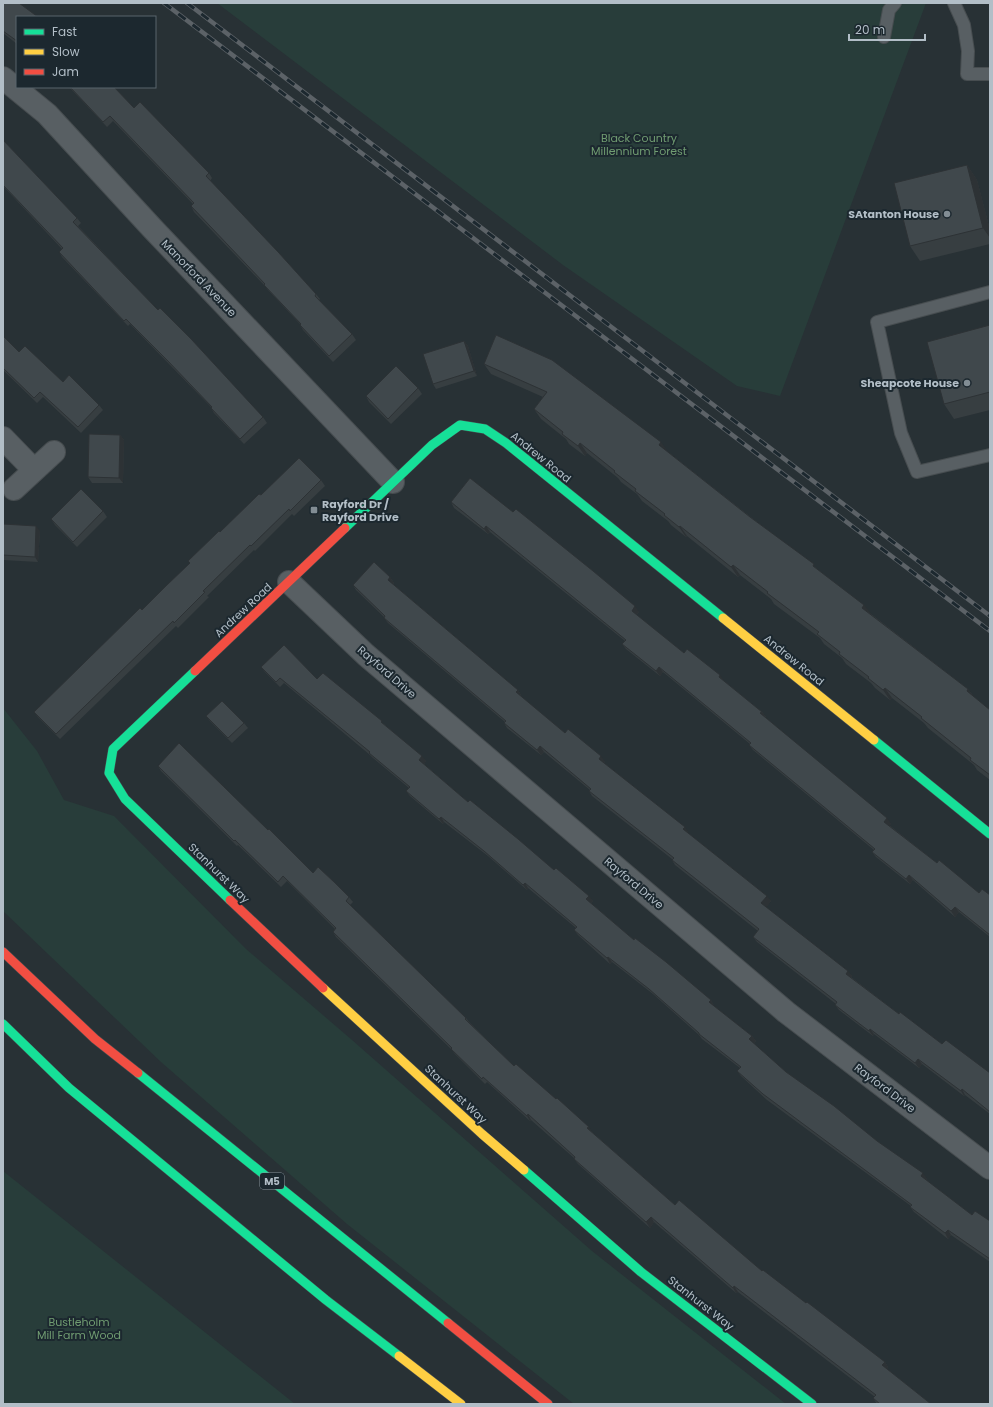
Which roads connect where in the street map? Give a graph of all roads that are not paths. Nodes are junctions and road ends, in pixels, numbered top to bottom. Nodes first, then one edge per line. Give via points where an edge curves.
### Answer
1 (895, 3) edge
2 (954, 3) edge
3 (884, 37) dead end
4 (990, 74) edge
5 (3, 78) edge
6 (990, 292) edge
7 (3, 438) edge
8 (54, 452) dead end
9 (990, 455) edge
10 (34, 470) junction
11 (393, 482) junction
12 (14, 489) dead end
13 (289, 582) junction
14 (109, 773) joint
15 (990, 834) edge
16 (3, 952) edge
17 (3, 1024) edge
18 (990, 1168) edge
19 (461, 1404) edge
20 (548, 1404) edge
21 (812, 1404) edge

1 - 3 lane via 889,10
2 - 4 lane via 964,25 968,51 967,74
5 - 11 street, Manorford Avenue via 47,114 157,234
6 - 9 lane via 877,322 901,432 917,472
7 - 10 street
8 - 10 street
10 - 12 street
11 - 13 main road, Andrew Road
11 - 15 main road, Andrew Road via 432,445 460,425 485,429 506,443
13 - 14 main road, Andrew Road via 113,749
13 - 18 street, Rayford Drive via 366,655 786,1012
14 - 21 main road, Stanhurst Way via 126,799 159,832 284,952 482,1134 641,1272
16 - 20 main road, M5 via 95,1039
17 - 19 main road via 75,1093 326,1300

